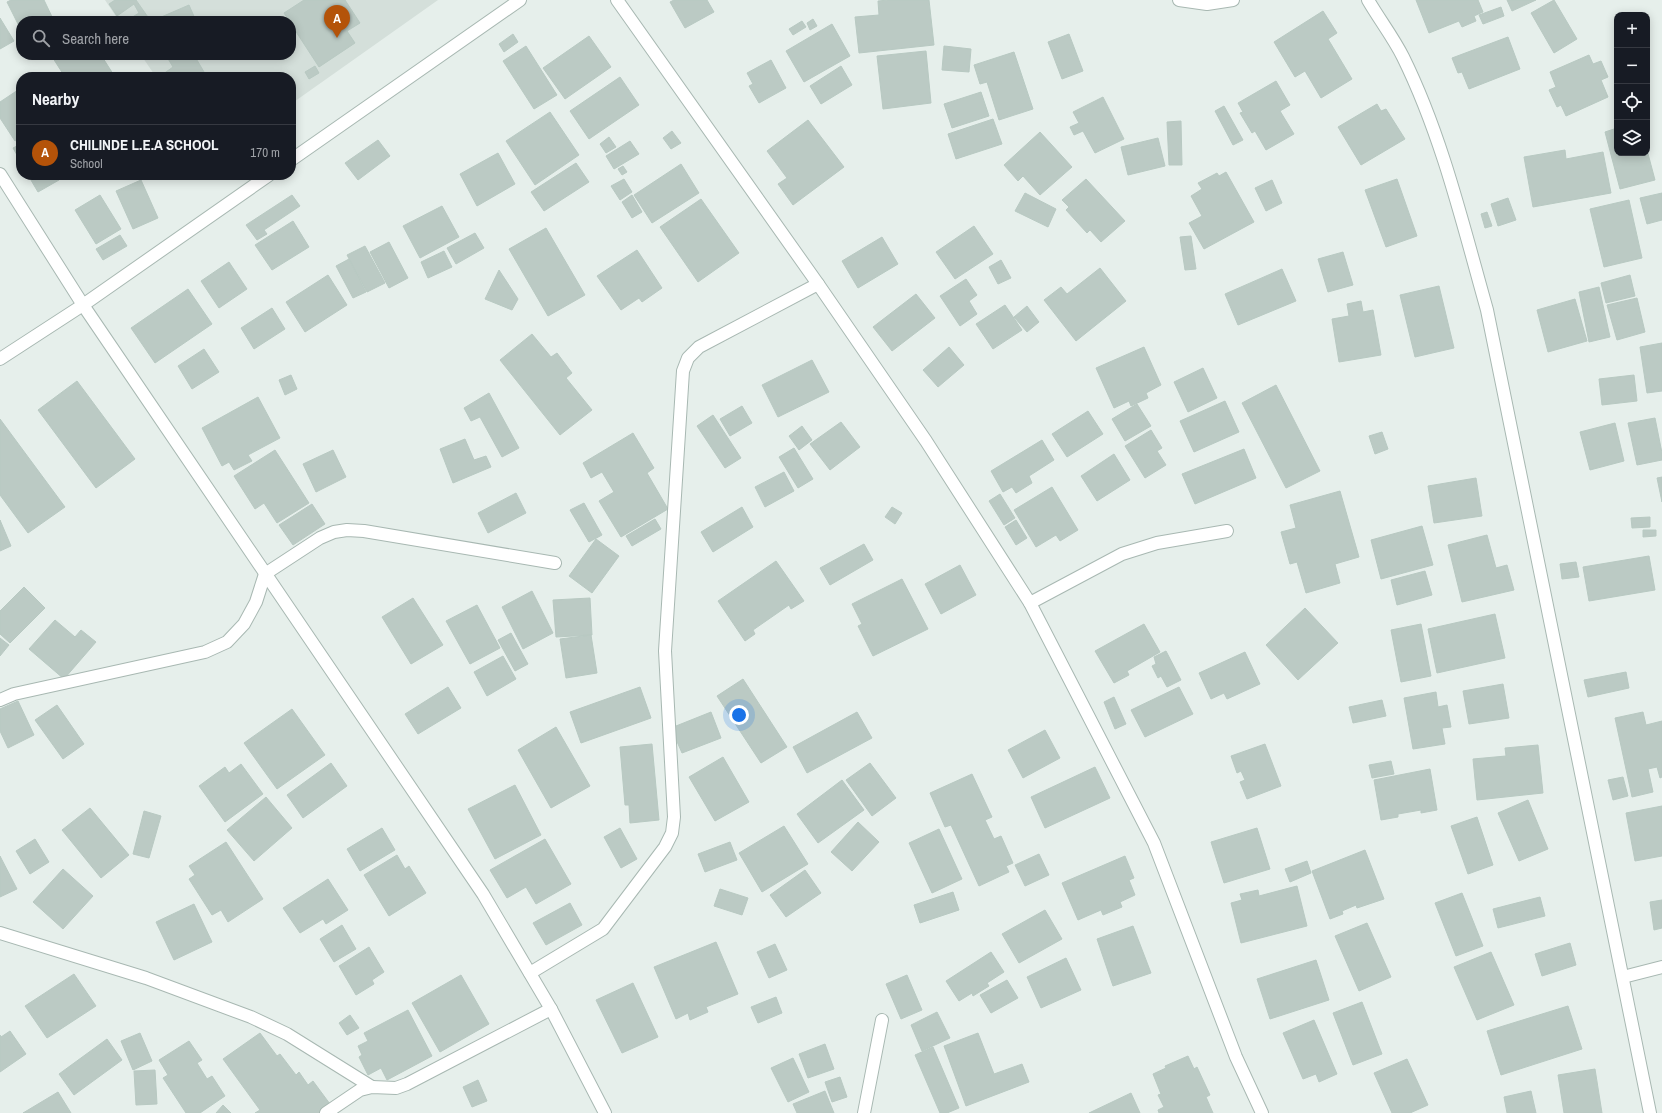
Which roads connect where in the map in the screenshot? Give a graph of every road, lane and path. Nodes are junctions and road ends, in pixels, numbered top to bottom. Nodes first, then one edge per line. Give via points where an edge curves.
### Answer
1 (520, 0) edge
2 (617, 0) edge
3 (1179, 0) edge
4 (1233, 0) edge
5 (1368, 0) edge
6 (296, 157) edge
7 (0, 174) edge
8 (262, 180) edge
9 (818, 284) junction
10 (83, 305) junction
11 (0, 359) edge
12 (1227, 531) dead end
13 (555, 563) dead end
14 (265, 574) junction
15 (1030, 603) junction
16 (0, 700) edge
17 (0, 933) edge
18 (1662, 967) edge
19 (530, 973) junction
20 (1623, 977) junction
21 (551, 1008) junction
22 (882, 1020) dead end
23 (372, 1088) junction
24 (326, 1113) edge
25 (605, 1113) edge
26 (864, 1113) edge
27 (1262, 1113) edge
28 (1650, 1113) edge

1 - 6 street
2 - 9 street
3 - 4 street via 1207,4
5 - 20 street via 1402,57 1429,117 1487,310
7 - 10 street
8 - 10 street
9 - 15 street via 926,441
9 - 19 street via 699,347 688,358 683,371 665,645 674,817 672,833 665,847 603,929
10 - 11 street
10 - 14 street
12 - 15 street via 1157,543 1122,554
13 - 14 street via 347,530 320,538
14 - 16 street via 256,602 244,624 227,642 205,652 14,694
14 - 19 street via 483,894
15 - 27 street via 1154,843 1236,1058
17 - 23 street via 146,978 251,1017 287,1034
18 - 20 street
19 - 21 street
20 - 28 street
21 - 23 street via 407,1084 396,1088
21 - 25 street
22 - 26 street
23 - 24 street via 360,1090

